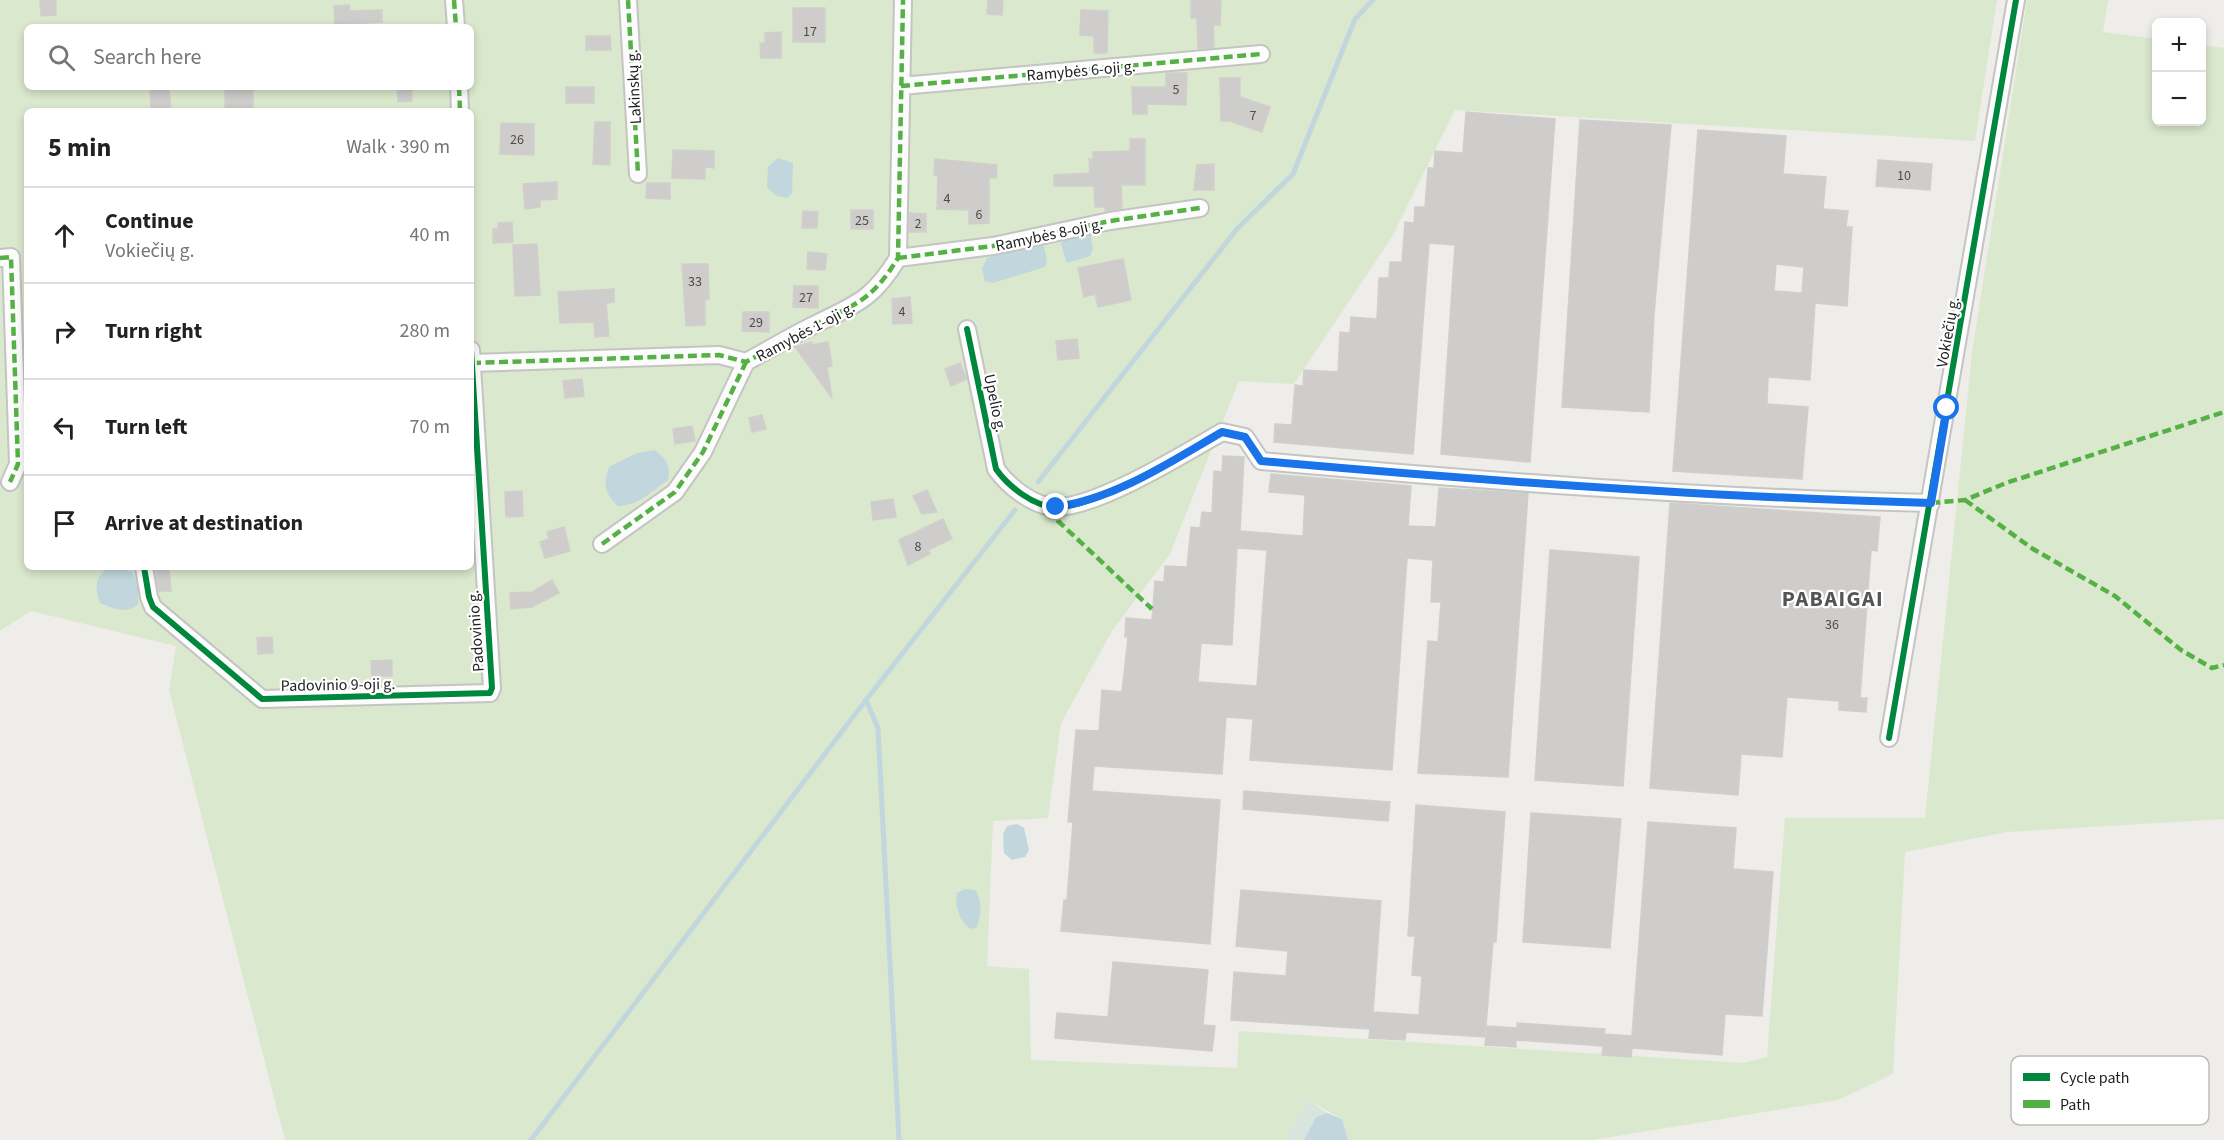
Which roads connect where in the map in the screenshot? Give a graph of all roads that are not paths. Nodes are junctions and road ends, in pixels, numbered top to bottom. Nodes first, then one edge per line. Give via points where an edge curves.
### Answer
1 (454, 0) edge
2 (628, 0) edge
3 (903, 0) edge
4 (2016, 0) edge
5 (456, 24) edge
6 (1261, 54) dead end
7 (901, 86) junction
8 (459, 90) edge
9 (460, 108) edge
10 (638, 174) dead end
11 (1200, 208) dead end
12 (0, 258) edge
13 (898, 258) junction
14 (967, 329) dead end
15 (746, 362) junction
16 (474, 363) edge
17 (474, 452) edge
18 (10, 482) dead end
19 (475, 497) edge
20 (1931, 503) junction
21 (602, 544) dead end
22 (144, 570) edge
23 (490, 693) joint
24 (1889, 738) dead end

1 - 5 street
2 - 10 street, Lakinskų g.
3 - 7 street
4 - 20 street, Vokiečių g.
6 - 7 street, Ramybės 6-oji g.
7 - 13 street
8 - 9 street
11 - 13 street, Ramybės 8-oji g. via 1110,221 993,246
12 - 18 street via 11,257 18,464
13 - 15 street, Ramybės 1-oji g. via 884,281 856,306
14 - 20 street, Upelio g. via 996,469 1004,481 1039,504 1074,505 1110,491 1222,432 1245,437 1261,461 1776,499
15 - 16 street, Ramybės 1-oji g. via 719,355
15 - 21 street via 703,452 675,492
17 - 19 street, Padovinio g.
19 - 23 street, Padovinio g.
20 - 24 street, Vokiečių g.
22 - 23 street, Padovinio 9-oji g. via 153,608 262,699

